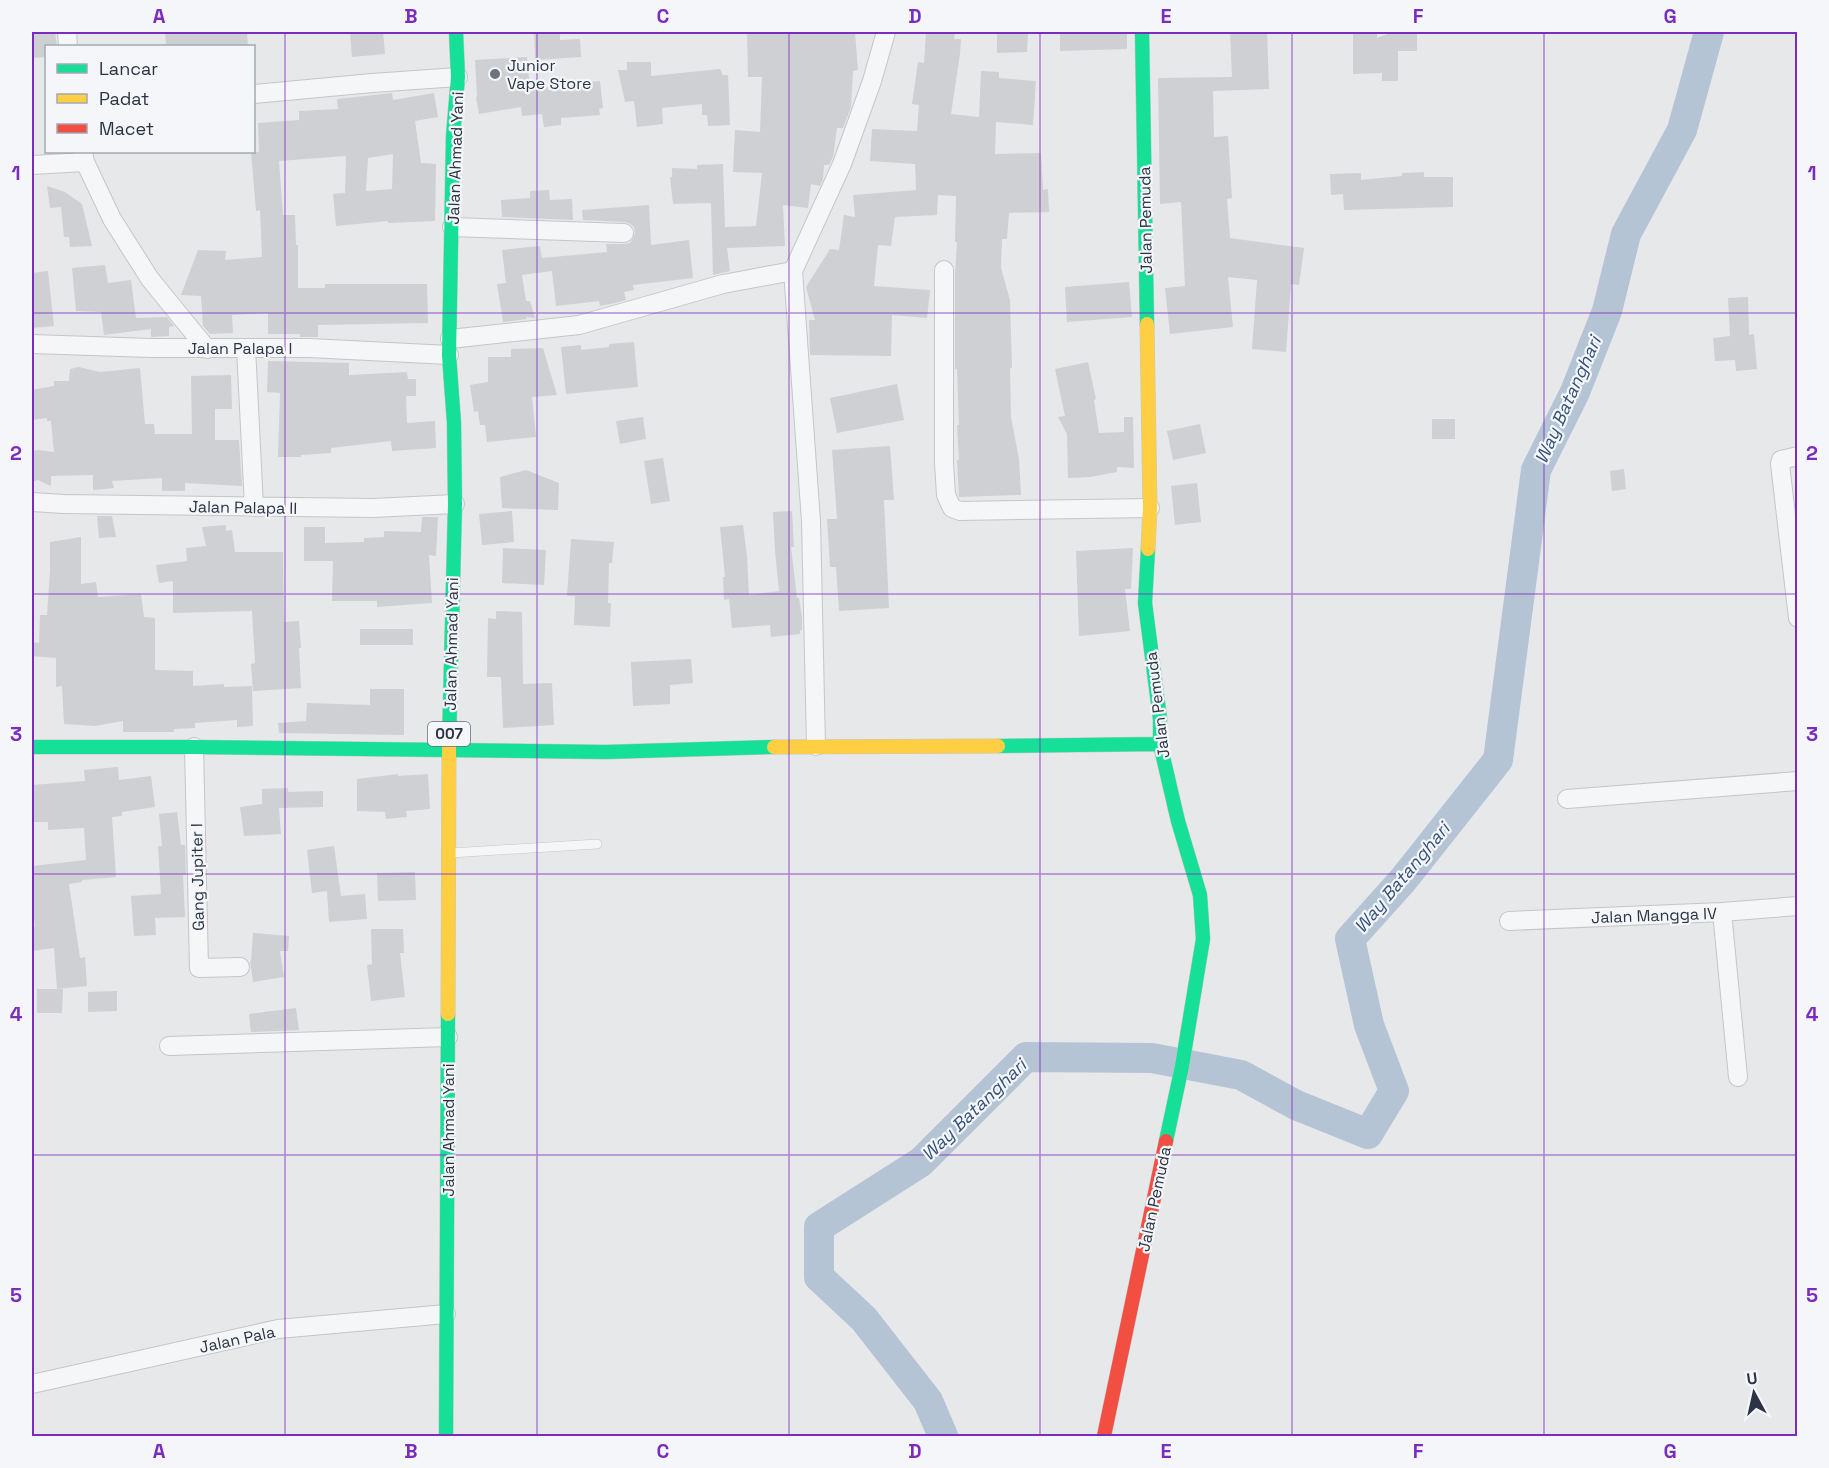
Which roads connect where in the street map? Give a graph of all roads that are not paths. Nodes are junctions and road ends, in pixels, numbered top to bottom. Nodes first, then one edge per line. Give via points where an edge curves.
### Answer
1 (456, 32) edge
2 (886, 32) edge
3 (1142, 32) edge
4 (458, 76) junction
5 (255, 94) edge
6 (84, 157) edge
7 (32, 165) edge
8 (452, 227) junction
9 (624, 233) dead end
10 (944, 270) dead end
11 (793, 271) junction
12 (32, 344) edge
13 (449, 347) junction
14 (246, 348) junction
15 (207, 349) junction
16 (1797, 456) edge
17 (32, 502) edge
18 (454, 504) junction
19 (254, 507) junction
20 (1150, 508) junction
21 (1797, 618) edge
22 (1160, 744) junction
23 (816, 746) junction
24 (32, 747) edge
25 (194, 747) junction
26 (449, 751) junction
27 (1797, 781) edge
28 (1567, 800) dead end
29 (597, 844) dead end
30 (449, 853) junction
31 (1797, 906) edge
32 (1722, 912) junction
33 (1509, 921) dead end
34 (240, 967) dead end
35 (448, 1037) junction
36 (169, 1046) dead end
37 (1738, 1077) dead end
38 (446, 1314) junction
39 (32, 1384) edge
40 (446, 1437) edge
41 (1104, 1437) edge

1 - 4 street, Jalan Ahmad Yani / 007
2 - 11 street via 842,164
3 - 20 street, Jalan Pemuda
4 - 5 street
4 - 8 street, Jalan Ahmad Yani / 007
6 - 7 street
6 - 15 street via 112,219 150,279
8 - 9 street
8 - 13 street, Jalan Ahmad Yani / 007
10 - 20 street via 944,462 946,495 952,508
11 - 13 street, Jalan Palapa I via 723,284 579,325
11 - 23 street via 811,521
12 - 15 street, Jalan Palapa I
13 - 14 street, Jalan Palapa I
13 - 18 street, Jalan Ahmad Yani / 007
14 - 15 street, Jalan Palapa I
14 - 19 street
16 - 21 street via 1784,458 1780,464
17 - 19 street, Jalan Palapa II
18 - 19 street, Jalan Palapa II
18 - 26 street, Jalan Ahmad Yani / 007
20 - 22 street, Jalan Pemuda via 1145,603
22 - 23 street
22 - 41 street, Jalan Pemuda via 1200,895 1203,939 1182,1066
23 - 26 street via 606,753
24 - 25 street
25 - 26 street
25 - 34 street, Gang Jupiter I via 199,968
26 - 30 street, Jalan Ahmad Yani / 007
27 - 28 street
29 - 30 lane
30 - 35 street, Jalan Ahmad Yani / 007
31 - 32 street, Jalan Mangga IV
32 - 33 street, Jalan Mangga IV
32 - 37 street
35 - 36 street
35 - 38 street, Jalan Ahmad Yani / 007
38 - 39 street, Jalan Pala via 278,1329
38 - 40 street, Jalan Ahmad Yani / 007

